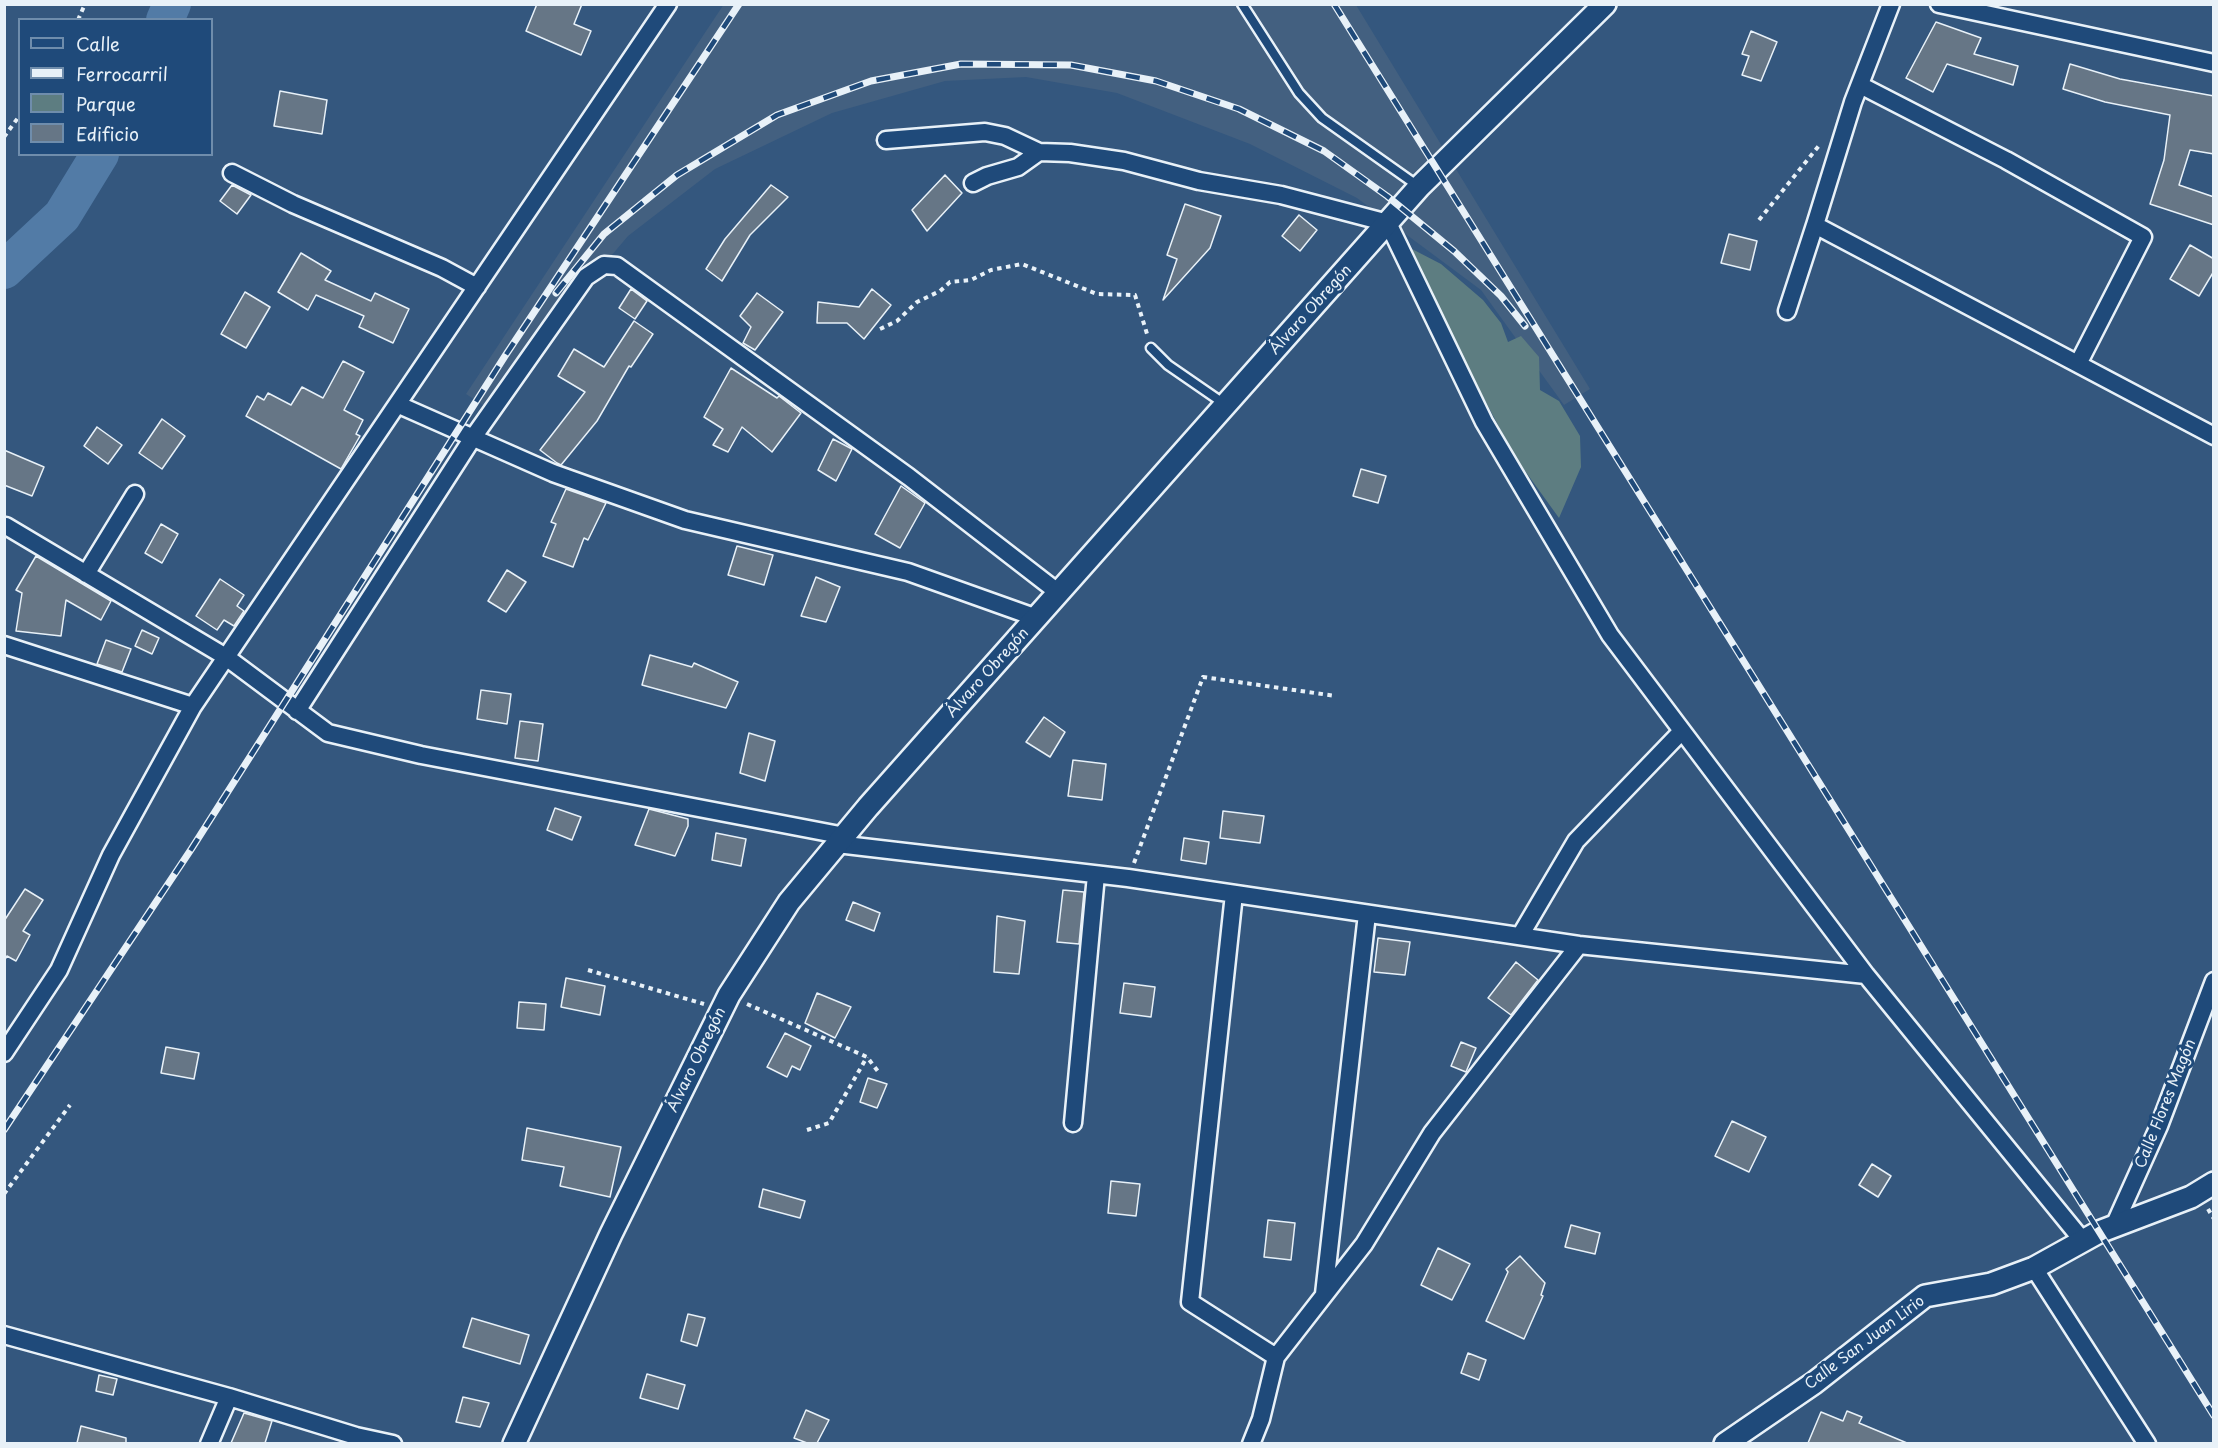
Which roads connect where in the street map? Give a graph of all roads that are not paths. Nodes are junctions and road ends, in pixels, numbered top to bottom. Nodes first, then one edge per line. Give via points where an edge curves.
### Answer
1 (668, 4) edge
2 (1242, 4) edge
3 (1605, 4) edge
4 (1891, 4) edge
5 (1939, 4) edge
6 (2214, 63) edge
7 (1860, 85) junction
8 (886, 140) dead end
9 (1039, 152) junction
10 (232, 173) dead end
11 (973, 183) dead end
12 (1419, 187) junction
13 (1389, 223) junction
14 (1815, 225) junction
15 (477, 286) junction
16 (1786, 311) dead end
17 (1151, 348) road end
18 (2078, 364) junction
19 (399, 405) junction
20 (1226, 405) junction
21 (2214, 436) edge
22 (472, 439) junction
23 (135, 494) dead end
24 (6, 526) dead end
25 (86, 574) junction
26 (1059, 593) junction
27 (1037, 618) junction
28 (4, 645) edge
29 (226, 657) junction
30 (193, 706) junction
31 (297, 711) junction
32 (1682, 731) junction
33 (841, 840) junction
34 (1096, 875) junction
35 (1234, 894) junction
36 (1367, 914) junction
37 (1520, 936) junction
38 (1579, 945) junction
39 (1866, 975) junction
40 (2214, 981) edge
41 (4, 1053) edge
42 (1073, 1123) dead end
43 (2214, 1183) edge
44 (2115, 1226) junction
45 (2083, 1241) junction
46 (2034, 1268) junction
47 (1324, 1295) junction
48 (4, 1335) edge
49 (1276, 1357) junction
50 (229, 1397) junction
51 (1256, 1442) edge
52 (209, 1443) edge
53 (393, 1443) edge
54 (514, 1443) edge
55 (1725, 1443) edge
56 (2147, 1443) edge

1 - 15 street
2 - 12 lane via 1314,110
3 - 12 street, Álvaro Obregón
4 - 7 street
5 - 6 street
7 - 14 street
7 - 18 street via 2006,160 2143,237
8 - 9 street via 985,132 1005,136
9 - 11 street via 1018,167
9 - 13 street via 1124,161
10 - 15 street
12 - 13 street, Álvaro Obregón
13 - 20 street, Álvaro Obregón
13 - 32 street via 1484,422 1610,635
14 - 16 street
14 - 18 street
15 - 19 street
17 - 20 lane via 1168,365
18 - 21 street
19 - 22 street
19 - 29 street
20 - 26 street, Álvaro Obregón
22 - 26 street via 586,277 604,265 617,266 909,477
22 - 27 street via 553,473 686,520 908,572
22 - 31 street
23 - 25 street
24 - 25 street
25 - 29 street
26 - 27 street, Álvaro Obregón
27 - 33 street, Álvaro Obregón
28 - 30 street
29 - 30 street
29 - 31 street
30 - 41 street via 111,855 59,970
31 - 33 street via 328,733
32 - 37 street via 1576,841
32 - 39 street
33 - 34 street
33 - 54 street, Álvaro Obregón via 789,902 725,1002 610,1234
34 - 35 street
34 - 42 street
35 - 36 street
35 - 49 street via 1190,1302
36 - 37 street
36 - 47 street
37 - 38 street
38 - 39 street
38 - 47 street via 1432,1133 1364,1244
39 - 45 street
40 - 44 street, Calle Flores Magón via 2159,1126
43 - 44 street, Calle San Juan Lirio via 2192,1197
44 - 45 street, Calle San Juan Lirio
45 - 46 street, Calle San Juan Lirio
46 - 55 street, Calle San Juan Lirio via 1991,1284 1925,1296 1814,1383
46 - 56 street
47 - 49 street
48 - 50 street
49 - 51 street
50 - 52 street
50 - 53 street via 356,1436

